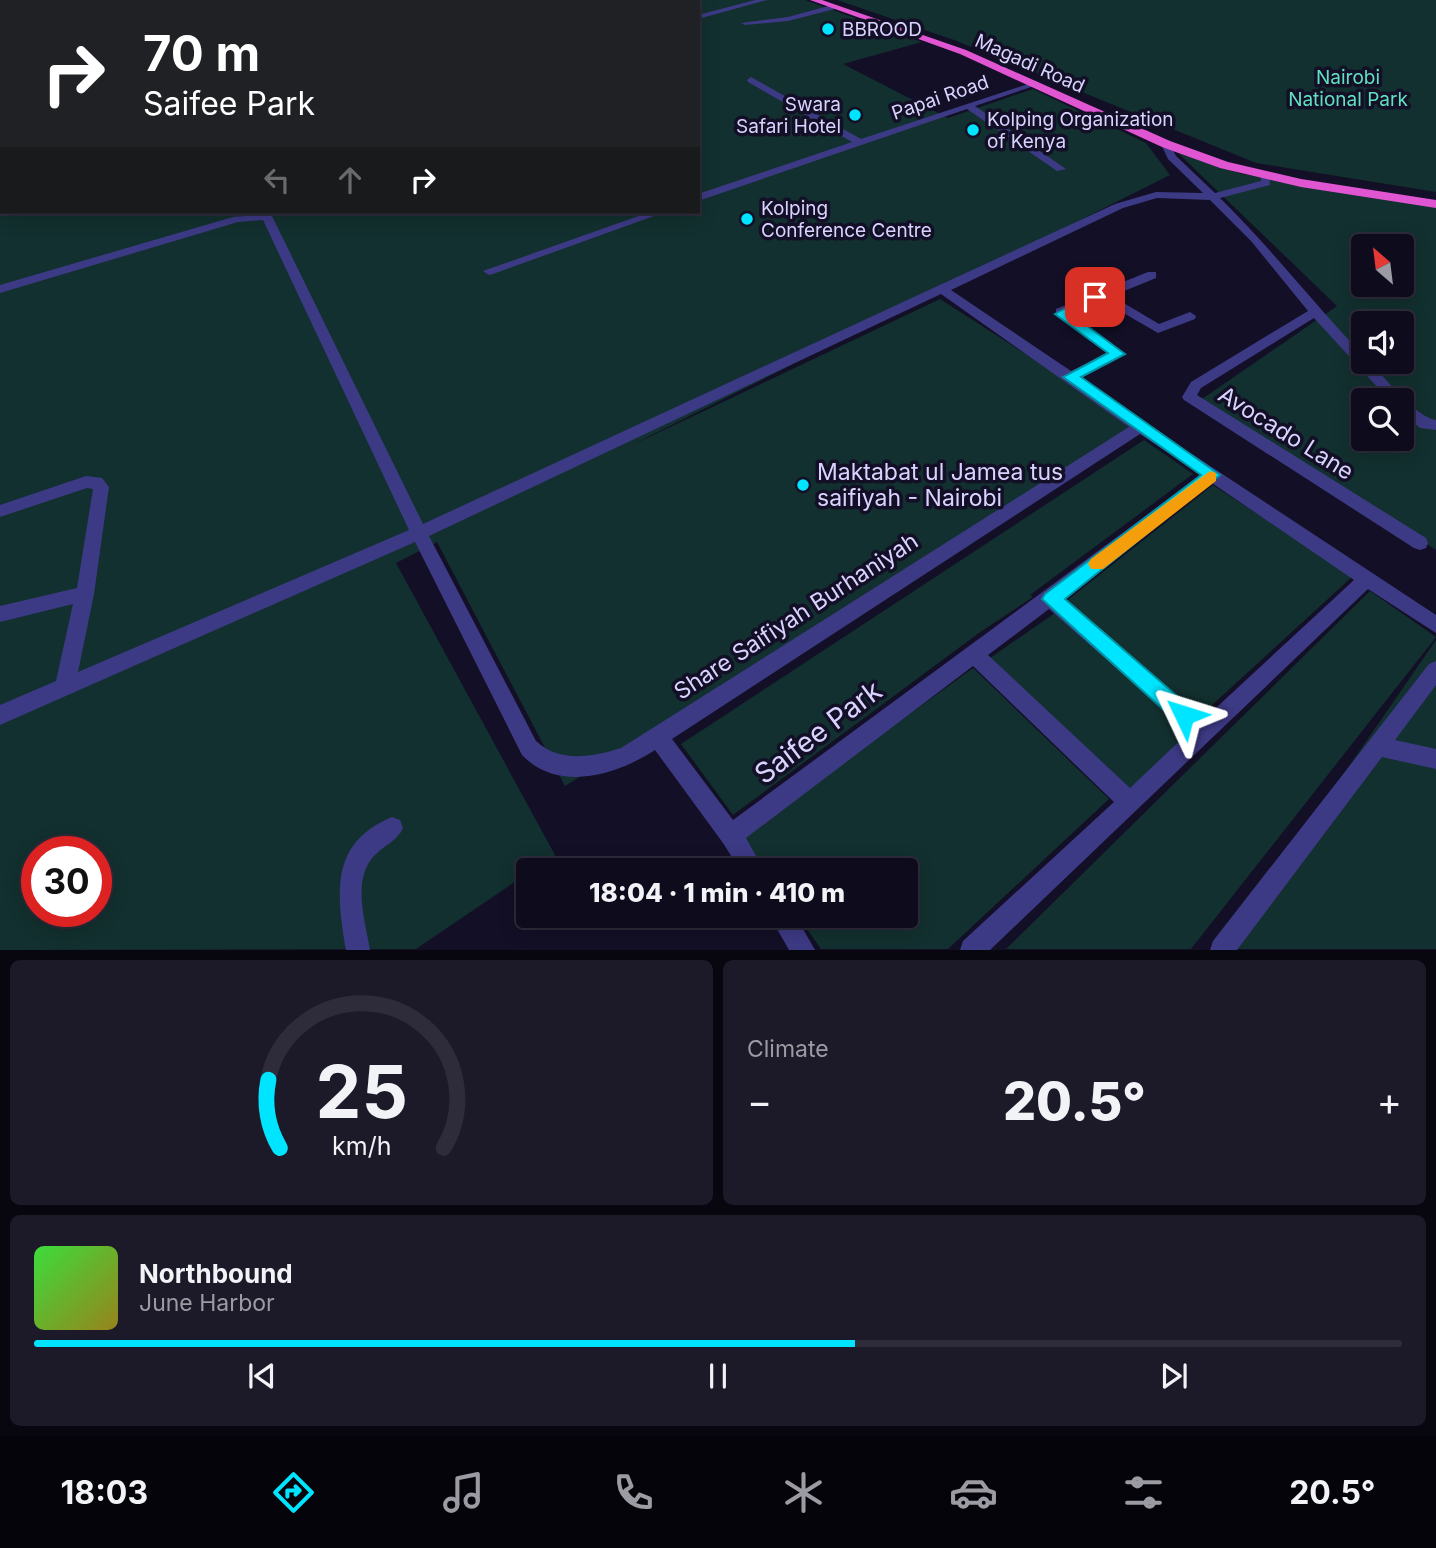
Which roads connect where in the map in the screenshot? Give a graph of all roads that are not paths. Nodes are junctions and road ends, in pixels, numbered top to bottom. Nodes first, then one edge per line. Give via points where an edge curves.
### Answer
1 (763, 0) edge
2 (814, 0) edge
3 (832, 7) junction
4 (700, 16) edge
5 (745, 23) dead end
6 (751, 80) dead end
7 (1034, 83) junction
8 (968, 106) junction
9 (861, 143) junction
10 (1166, 144) junction
11 (1061, 169) dead end
12 (1265, 176) junction
13 (700, 197) edge
14 (1213, 197) junction
15 (1436, 204) edge
16 (654, 214) edge
17 (489, 271) dead end
18 (1152, 275) dead end
19 (0, 289) edge
20 (943, 290) junction
21 (1102, 295) junction
22 (1315, 312) junction
23 (1190, 316) dead end
24 (1070, 377) junction
25 (1387, 388) edge
26 (1414, 414) edge
27 (1436, 425) edge
28 (1140, 428) junction
29 (1212, 475) junction
30 (0, 511) edge
31 (419, 533) junction
32 (1420, 543) dead end
33 (1368, 578) junction
34 (85, 594) junction
35 (1051, 599) junction
36 (0, 614) edge
37 (1436, 625) edge
38 (973, 653) junction
39 (1436, 670) edge
40 (65, 686) junction
41 (0, 715) edge
42 (1203, 731) junction
43 (657, 736) junction
44 (1378, 746) junction
45 (1436, 759) edge
46 (1129, 802) junction
47 (392, 828) dead end
48 (731, 835) junction
49 (745, 858) edge
50 (789, 928) edge
51 (358, 950) edge
52 (803, 950) edge
53 (972, 950) edge
54 (1222, 950) edge

1 - 4 street
2 - 3 highway, Magadi Road
3 - 5 street via 788,19
3 - 7 highway, Magadi Road via 950,47
6 - 9 street
7 - 8 street, Papai Road
7 - 10 highway, Magadi Road
8 - 9 street, Papai Road
8 - 11 street
9 - 13 street, Papai Road
10 - 12 highway, Magadi Road
10 - 14 street via 1172,157
12 - 14 street via 1266,183
12 - 15 highway, Magadi Road
14 - 20 street via 1156,195 1135,200
14 - 22 street via 1255,239
16 - 17 street
18 - 21 street
19 - 31 street via 237,219 267,216
20 - 24 street
20 - 31 street
21 - 23 street via 1158,329
21 - 24 street via 1061,314 1118,356
22 - 25 street
22 - 32 street, Avocado Lane via 1196,385 1189,397
24 - 28 street
26 - 27 street via 1425,424
28 - 29 street
28 - 43 street, Share Saifiyah Burhaniyah
29 - 33 street
29 - 35 street, Saifee Park
30 - 34 street via 96,482 101,488
31 - 40 street
31 - 43 street, Share Saifiyah Burhaniyah via 537,759 551,764 608,763
33 - 37 street
33 - 42 street
34 - 36 street
34 - 40 street
35 - 38 street, Saifee Park
35 - 42 street
38 - 46 street
38 - 48 street, Saifee Park
39 - 44 street
40 - 41 street
42 - 46 street
43 - 48 street
44 - 45 street
44 - 54 street
46 - 53 street
47 - 51 street via 367,846 355,867 351,900
48 - 49 street
50 - 52 street

